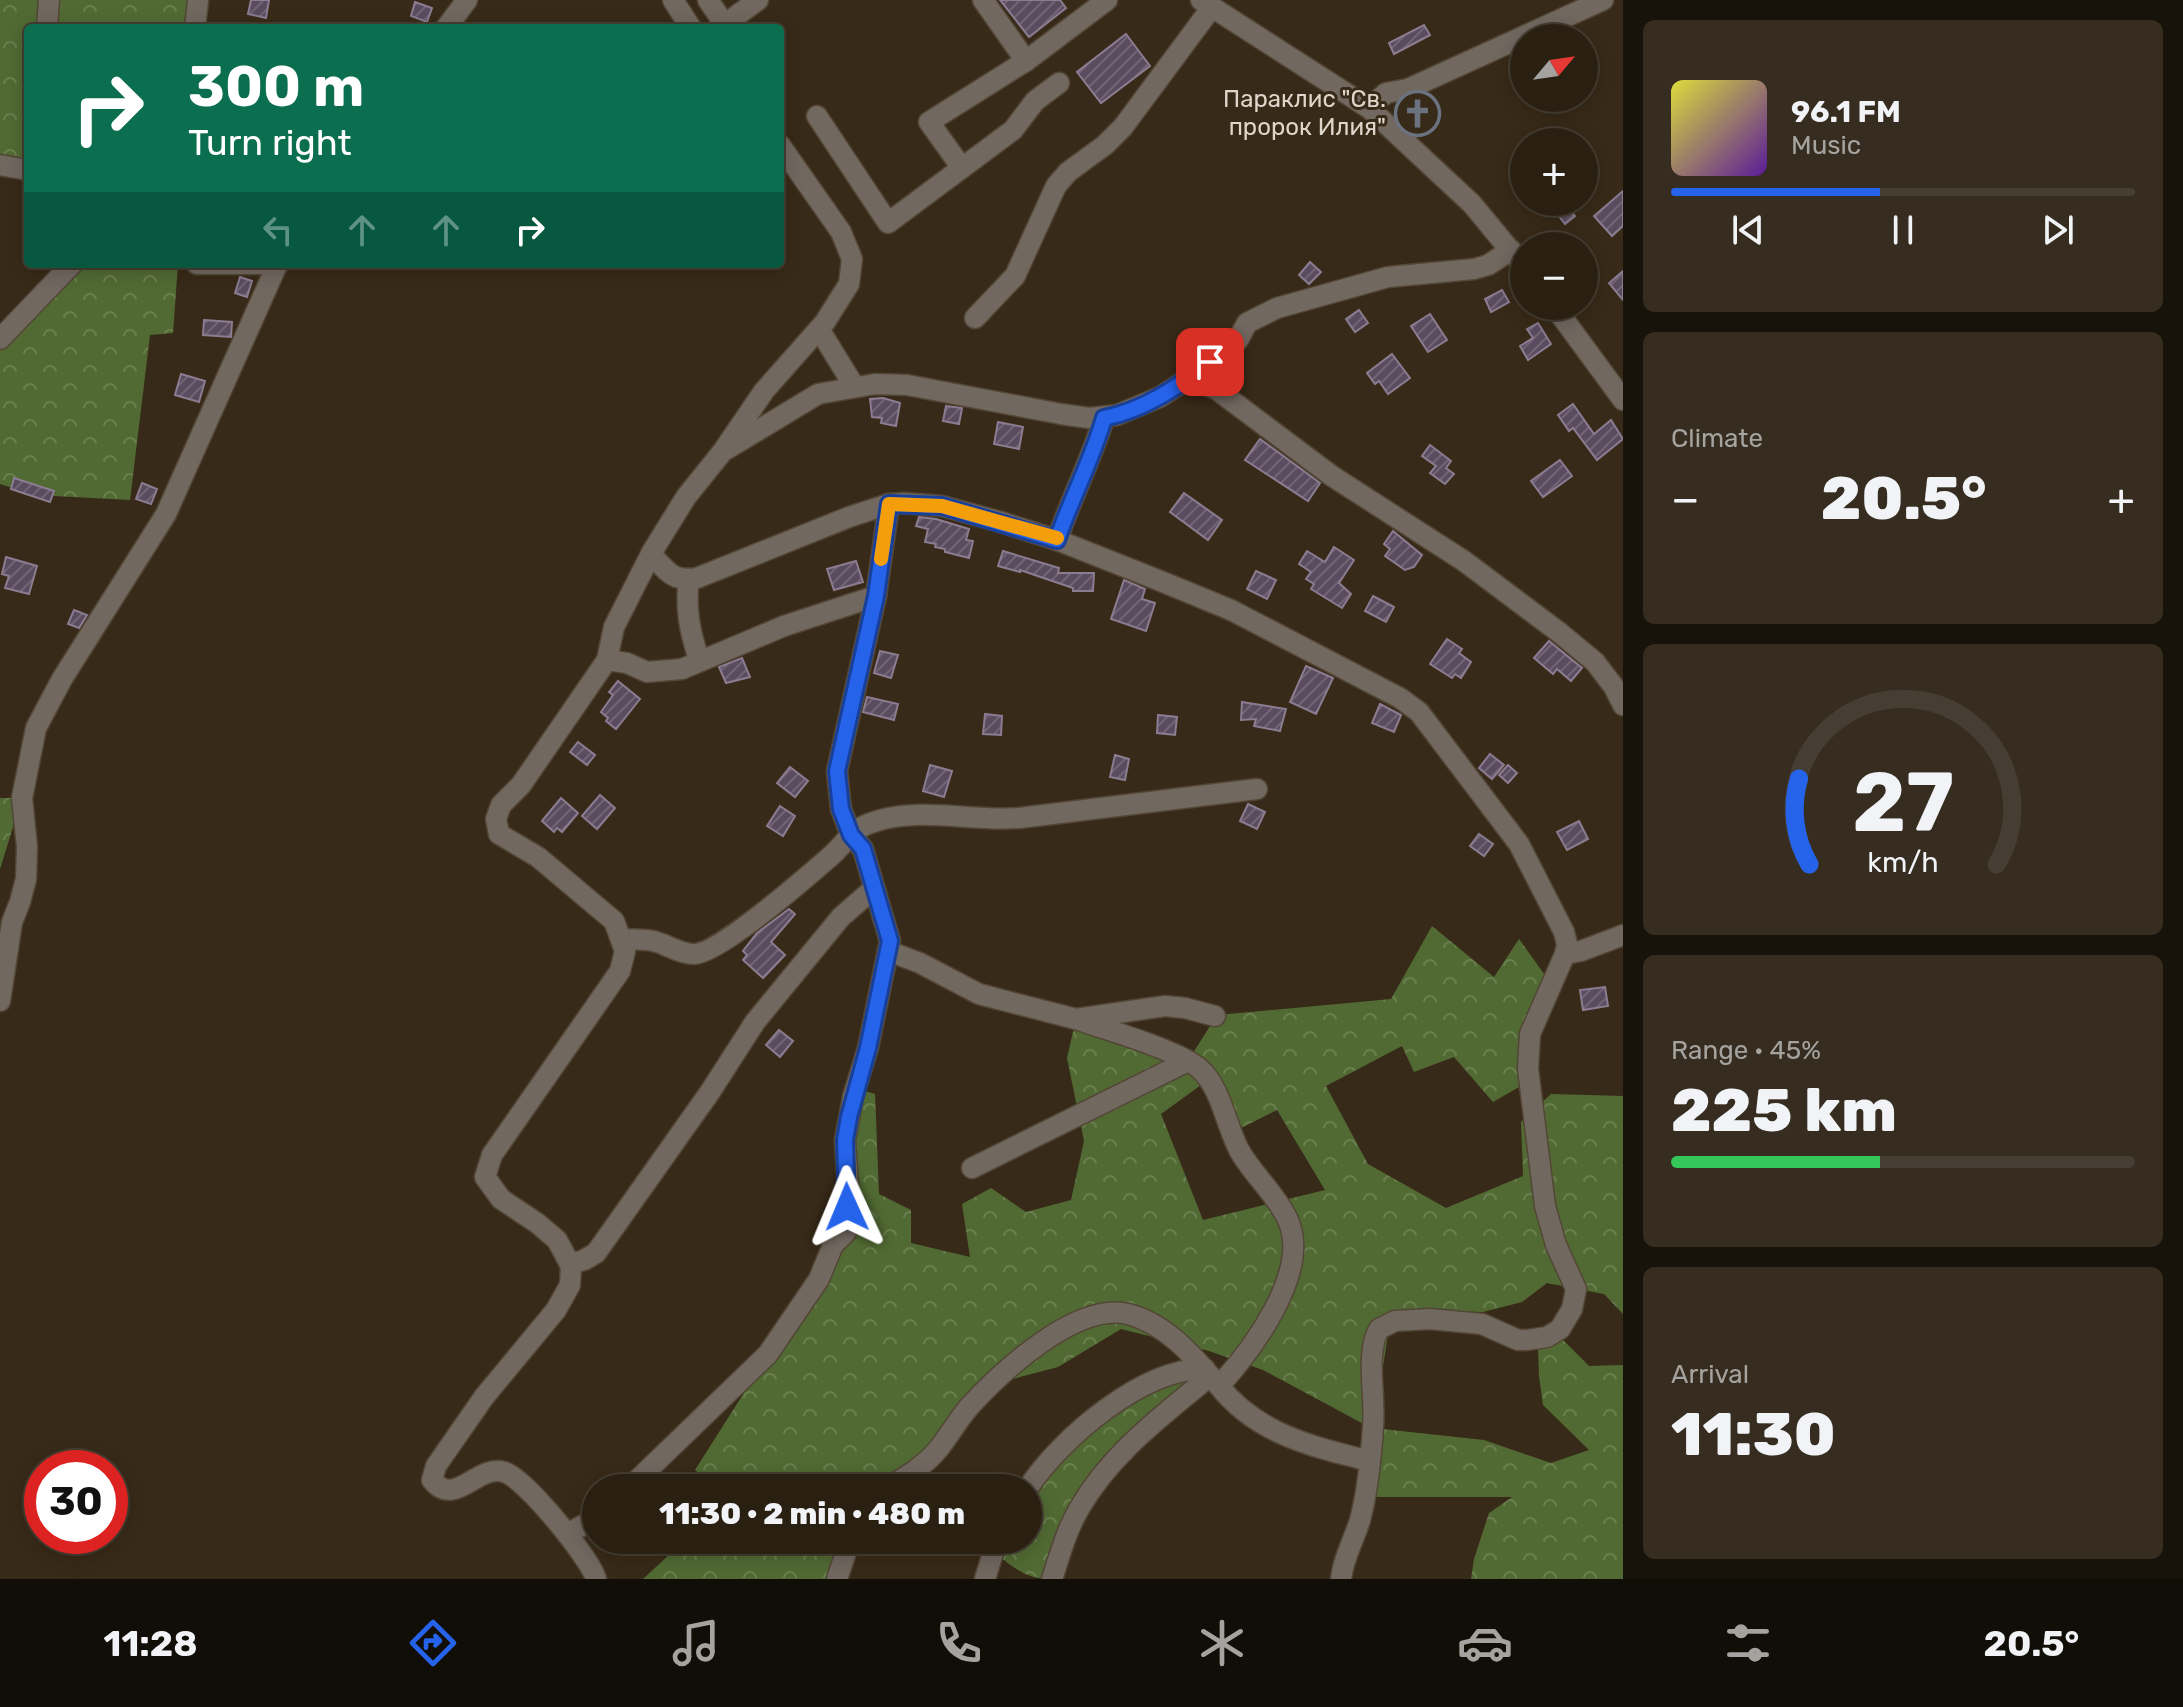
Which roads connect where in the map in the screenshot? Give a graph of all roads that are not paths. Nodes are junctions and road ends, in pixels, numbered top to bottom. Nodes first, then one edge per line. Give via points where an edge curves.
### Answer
1 (49, 0) edge
2 (198, 0) edge
3 (467, 0) edge
4 (673, 0) edge
5 (708, 0) edge
6 (758, 0) edge
7 (983, 0) edge
8 (1107, 0) edge
9 (1603, 0) edge
10 (1207, 4) edge
11 (47, 24) edge
12 (195, 24) edge
13 (449, 24) edge
14 (688, 24) edge
15 (725, 24) edge
16 (728, 24) edge
17 (1026, 61) junction
18 (1059, 83) dead end
19 (1369, 108) junction
20 (817, 116) dead end
21 (784, 151) edge
22 (0, 165) edge
23 (962, 168) junction
24 (24, 169) edge
25 (1510, 249) edge
26 (1510, 260) edge
27 (68, 268) edge
28 (277, 268) edge
29 (975, 318) dead end
30 (1564, 320) edge
31 (819, 329) junction
32 (0, 339) edge
33 (1189, 378) junction
34 (854, 386) junction
35 (1623, 400) edge
36 (1104, 418) junction
37 (723, 451) junction
38 (889, 504) junction
39 (1057, 540) junction
40 (651, 554) junction
41 (689, 579) junction
42 (876, 596) junction
43 (607, 660) junction
44 (700, 661) junction
45 (1623, 705) edge
46 (1257, 789) dead end
47 (851, 835) junction
48 (872, 890) junction
49 (1623, 935) edge
50 (623, 939) junction
51 (888, 951) junction
52 (1565, 954) junction
53 (0, 1001) edge
54 (1215, 1016) dead end
55 (1076, 1019) junction
56 (1188, 1061) junction
57 (972, 1168) dead end
58 (570, 1264) junction
59 (1211, 1377) junction
60 (1370, 1461) junction
61 (644, 1474) edge
62 (910, 1474) edge
63 (1039, 1474) edge
64 (582, 1526) edge
65 (567, 1534) junction
66 (845, 1554) edge
67 (993, 1554) edge
68 (596, 1579) edge
69 (837, 1579) edge
70 (985, 1579) edge
71 (1052, 1579) edge
72 (1341, 1579) edge

1 - 11 street
2 - 12 street
3 - 13 street
4 - 14 street
5 - 15 street
6 - 16 street
7 - 17 street
8 - 17 street
9 - 19 street via 1408,89 1386,93
10 - 19 street
10 - 29 street via 1123,127 1056,186 1015,276
17 - 23 street via 929,122
18 - 23 street via 1035,101 1013,130
19 - 25 street via 1472,204
20 - 23 street via 888,223
21 - 31 street via 841,232 852,259 849,284
22 - 24 street
26 - 33 street via 1474,269 1388,277 1277,308 1247,323 1238,340
27 - 32 street
28 - 53 street via 166,514 36,728 22,798 26,879 12,922
30 - 35 street
31 - 34 street
31 - 37 street via 764,391
33 - 36 street via 1144,405
33 - 45 street via 1216,389 1560,633 1595,662
34 - 36 street via 907,385
34 - 37 street via 818,394
36 - 39 street
37 - 40 street
38 - 39 street via 942,506
38 - 41 street
38 - 42 street
39 - 52 street via 1231,610 1419,712 1519,844 1564,932
40 - 41 street via 670,575
40 - 43 street via 614,627
41 - 44 street via 686,598
42 - 44 street
42 - 47 street via 837,771 838,795
43 - 44 street via 657,672
43 - 50 street via 496,819 499,834 538,857 614,921
46 - 47 street via 1004,819 916,815 871,823
47 - 48 street via 863,849
47 - 50 street via 814,872 707,951 695,954 655,941
48 - 51 street via 890,941
48 - 58 street via 841,917 755,1022 596,1253
49 - 52 street
50 - 58 street via 620,971 492,1155 485,1177 501,1199 557,1240
51 - 55 street via 988,997
51 - 61 street via 845,1140 846,1232 768,1354
52 - 60 street via 1530,1034 1528,1069 1545,1206 1576,1289 1572,1309 1560,1329 1527,1340 1482,1324 1430,1319 1395,1321 1379,1329 1372,1347
54 - 55 street via 1165,1006
55 - 56 street
56 - 57 street
56 - 59 street via 1208,1080 1241,1153 1282,1209 1292,1237 1288,1276 1255,1342
58 - 65 street via 564,1298 484,1397 436,1466 432,1480 448,1491 496,1470 511,1474
59 - 60 street via 1243,1411 1294,1441
59 - 62 street via 1170,1336 1144,1320 1116,1313 1085,1320 1009,1366 932,1457
59 - 63 street via 1178,1370 1160,1377 1064,1443
59 - 71 street via 1109,1467 1079,1509
60 - 72 street via 1360,1521
64 - 65 street
65 - 68 street
66 - 69 street
67 - 70 street

